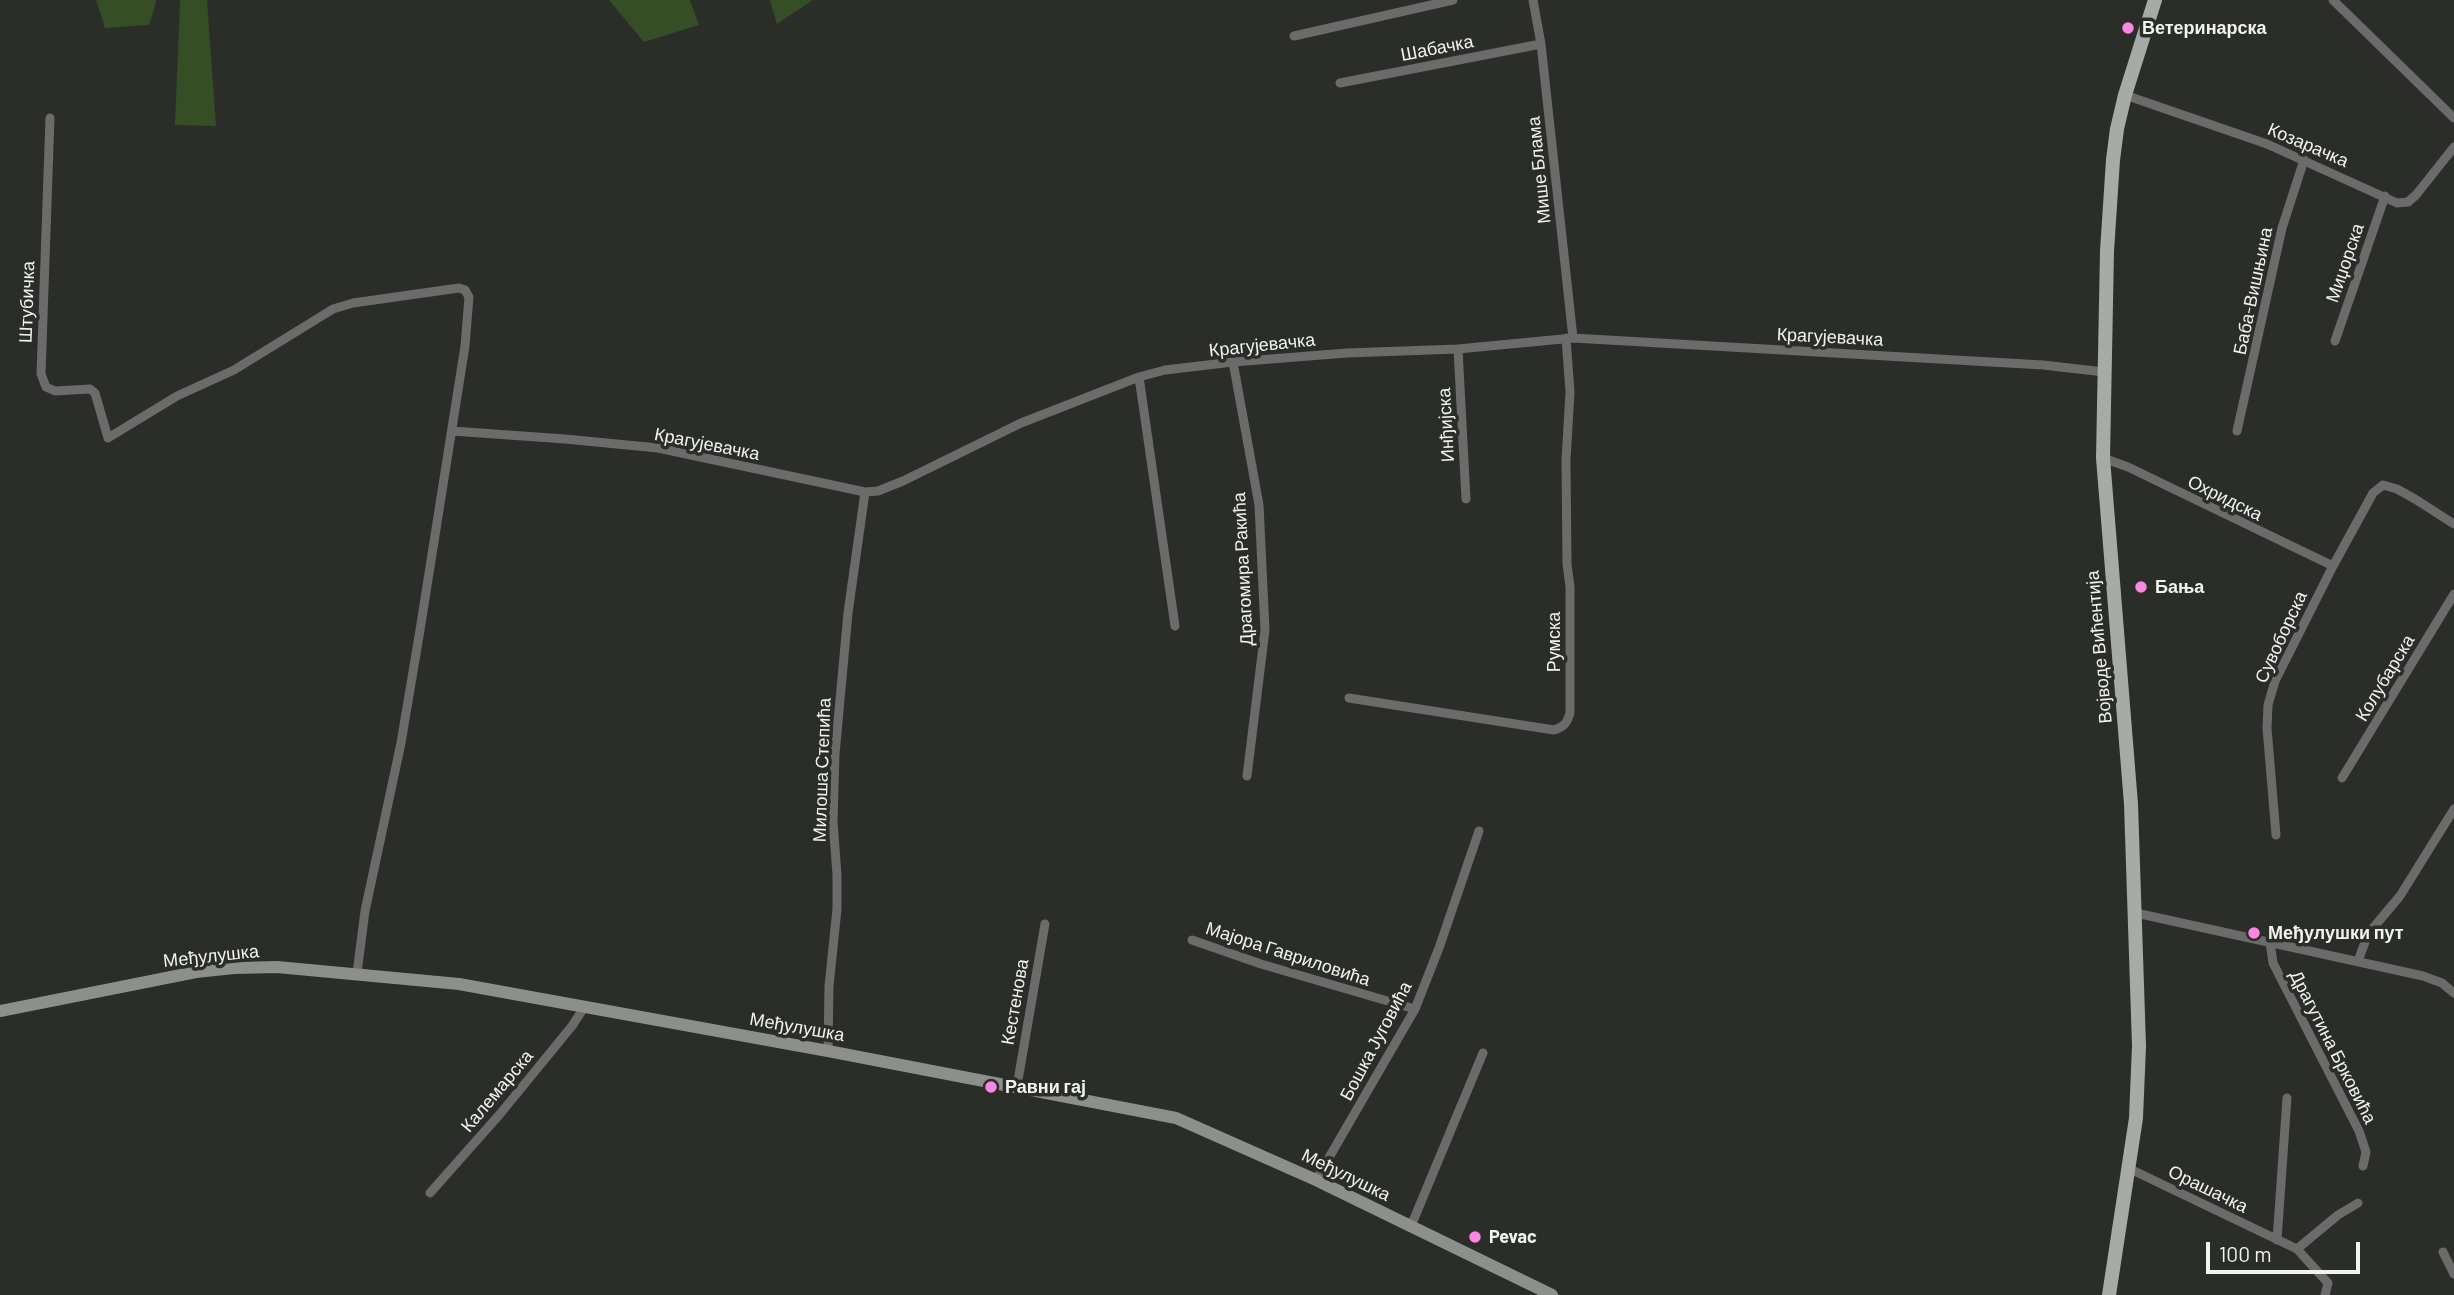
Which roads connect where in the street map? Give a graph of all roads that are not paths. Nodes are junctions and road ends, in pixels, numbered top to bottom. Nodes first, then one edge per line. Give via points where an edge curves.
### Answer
1 (1453, 0) edge
2 (1533, 0) edge
3 (2155, 0) edge
4 (2333, 0) edge
5 (1294, 36) dead end
6 (1541, 44) junction
7 (1340, 83) dead end
8 (2125, 95) junction
9 (50, 118) dead end
10 (2454, 118) edge
11 (2454, 147) edge
12 (2304, 160) junction
13 (2385, 195) junction
14 (1569, 338) junction
15 (2335, 341) dead end
16 (1458, 349) junction
17 (1233, 362) junction
18 (2104, 372) junction
19 (1139, 377) junction
20 (452, 431) junction
21 (2237, 431) dead end
22 (2103, 458) junction
23 (865, 492) junction
24 (1466, 499) dead end
25 (2454, 524) edge
26 (2333, 566) junction
27 (2454, 594) edge
28 (1175, 626) dead end
29 (1349, 698) dead end
30 (1247, 776) dead end
31 (2342, 778) dead end
32 (2454, 809) edge
33 (1479, 831) dead end
34 (2276, 835) dead end
35 (2136, 913) junction
36 (1045, 924) dead end
37 (1192, 940) dead end
38 (2270, 943) junction
39 (2358, 961) junction
40 (357, 973) junction
41 (2454, 993) edge
42 (585, 1006) junction
43 (1415, 1009) junction
44 (0, 1011) edge
45 (828, 1051) junction
46 (1483, 1053) dead end
47 (1017, 1086) junction
48 (2287, 1098) dead end
49 (2363, 1166) dead end
50 (2128, 1168) junction
51 (1316, 1180) junction
52 (430, 1193) dead end
53 (2358, 1203) dead end
54 (1411, 1226) junction
55 (2277, 1240) junction
56 (2297, 1249) junction
57 (2443, 1252) dead end
58 (2454, 1274) edge
59 (1552, 1295) edge
60 (2109, 1295) edge
61 (2325, 1295) edge

1 - 5 street
2 - 6 street, Мише Блама
3 - 8 main road, Војводе Вићентија
4 - 10 street
6 - 7 street, Шабачка
6 - 14 street, Мише Блама
8 - 12 street, Козарачка
8 - 18 main road, Војводе Вићентија via 2113,160
9 - 20 street, Штубичка via 43,382 55,391 90,389 108,438 234,370 333,309 459,288 468,293 470,302
11 - 13 street, Козарачка via 2408,202 2397,203
12 - 13 street, Козарачка
12 - 21 street, Баба-Вишњина via 2282,228
13 - 15 street, Миџорска
14 - 16 street, Крагујевачка
14 - 18 street, Крагујевачка
14 - 29 street, Румска via 1568,722 1553,730
16 - 17 street, Крагујевачка
16 - 24 street, Инђијска
17 - 19 street, Крагујевачка
17 - 30 street, Драгомира Ракића via 1259,505 1265,630
18 - 22 main road, Војводе Вићентија
19 - 23 street, Крагујевачка via 1021,423 903,481
19 - 28 street
20 - 23 street, Крагујевачка via 659,448
20 - 40 street via 401,743 365,911
22 - 26 street, Охридска
22 - 35 main road, Војводе Вићентија
23 - 45 street, Милоша Степића via 835,754 837,909
25 - 26 street, Сувоборска via 2383,485 2373,493
26 - 34 street, Сувоборска via 2268,705
27 - 31 street, Колубарска
32 - 39 street via 2400,896 2368,934
33 - 43 street, Бошка Југовића
35 - 38 street
35 - 50 main road, Војводе Вићентија via 2139,1079
36 - 47 street, Кестенова
37 - 43 street, Мајора Гавриловића
38 - 39 street
38 - 49 street, Драгутина Брковића via 2273,963 2358,1131 2366,1152
39 - 41 street via 2423,976
40 - 42 street, Међулушка via 459,984
40 - 44 street, Међулушка via 276,967 209,970
42 - 45 street, Међулушка
42 - 52 street, Калемарска
43 - 51 street, Бошка Југовића
45 - 47 street, Међулушка
46 - 54 street
47 - 51 street, Међулушка via 1176,1118
48 - 55 street
50 - 55 street, Орашачка
50 - 60 main road, Војводе Вићентија
51 - 54 street, Међулушка
53 - 56 street via 2337,1214
54 - 59 street, Међулушка
55 - 56 street, Орашачка
56 - 61 street, Орашачка via 2328,1283
57 - 58 street

